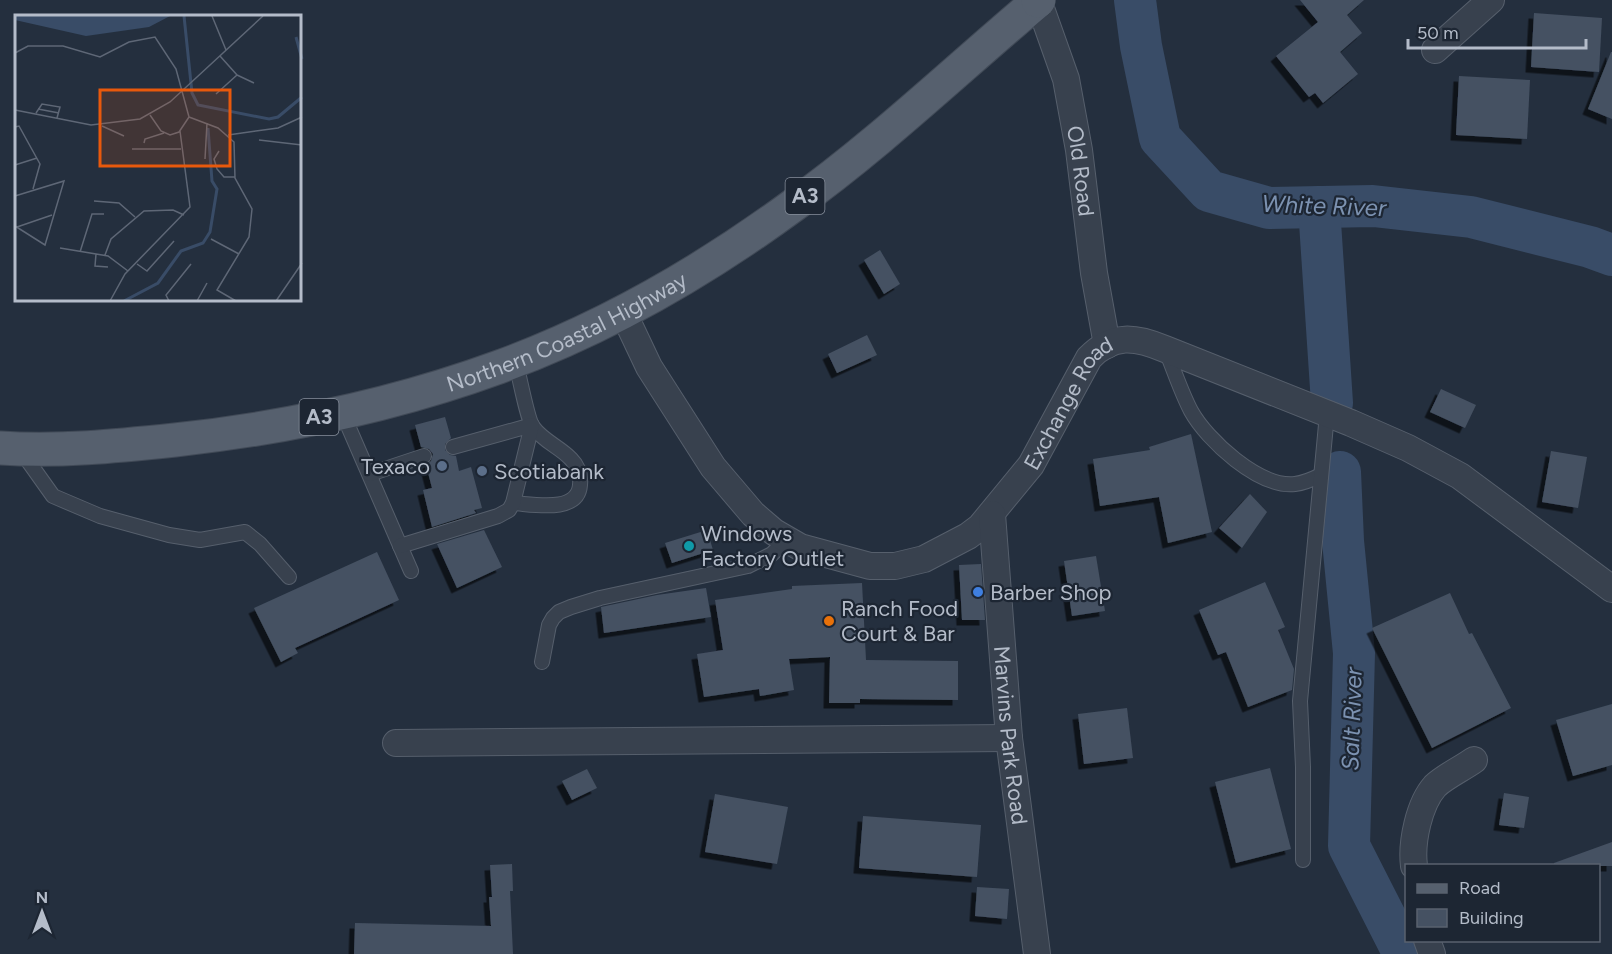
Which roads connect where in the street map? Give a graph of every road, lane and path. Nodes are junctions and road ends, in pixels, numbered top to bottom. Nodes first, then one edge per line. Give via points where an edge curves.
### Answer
1 (1039, 0) edge
2 (1491, 0) edge
3 (1435, 50) dead end
4 (622, 312) junction
5 (1107, 345) junction
6 (1166, 349) junction
7 (515, 360) junction
8 (342, 412) junction
9 (1327, 414) junction
10 (532, 425) junction
11 (453, 447) dead end
12 (10, 449) edge
13 (424, 456) dead end
14 (370, 474) junction
15 (1321, 475) junction
16 (513, 503) junction
17 (992, 514) junction
18 (786, 540) junction
19 (400, 546) junction
20 (1575, 562) junction
21 (1612, 566) edge
22 (411, 571) dead end
23 (289, 577) dead end
24 (1612, 589) edge
25 (542, 663) dead end
26 (1009, 738) junction
27 (396, 743) dead end
28 (1474, 760) dead end
29 (1303, 860) dead end
30 (1414, 864) edge
31 (1037, 954) edge

1 - 4 main road, Northern Coastal Highway / A3 via 862,153 792,207 720,256
1 - 5 street, Old Road via 1066,79
2 - 3 street
4 - 7 main road, Northern Coastal Highway / A3
4 - 18 street, Exchange Road via 649,367 713,467 753,514
5 - 6 street, Exchange Road via 1135,339
5 - 17 street, Exchange Road via 1089,358 1031,465
6 - 9 street, Exchange Road
6 - 15 lane via 1191,412 1227,454 1271,480 1293,484
7 - 8 main road, Northern Coastal Highway / A3 via 403,397
7 - 10 lane
8 - 12 main road, Northern Coastal Highway / A3 via 225,434 91,448
8 - 14 lane
9 - 15 lane
9 - 20 street, Exchange Road via 1408,448 1460,476
10 - 11 lane
10 - 16 lane
10 - 16 lane via 571,458 579,470 580,485 576,497 557,505
12 - 23 lane via 53,496 100,516 169,535 200,540 245,532
13 - 14 lane
14 - 19 lane
15 - 29 lane via 1300,702
16 - 19 lane via 498,516
17 - 18 street, Exchange Road via 950,546 895,566 870,566
17 - 26 street, Marvins Park Road
18 - 25 lane via 772,554 748,566 600,598 559,612 549,626
19 - 22 lane
20 - 21 street
20 - 24 street, Exchange Road
26 - 27 street
26 - 31 street, Marvins Park Road
28 - 30 street via 1435,786 1418,816

